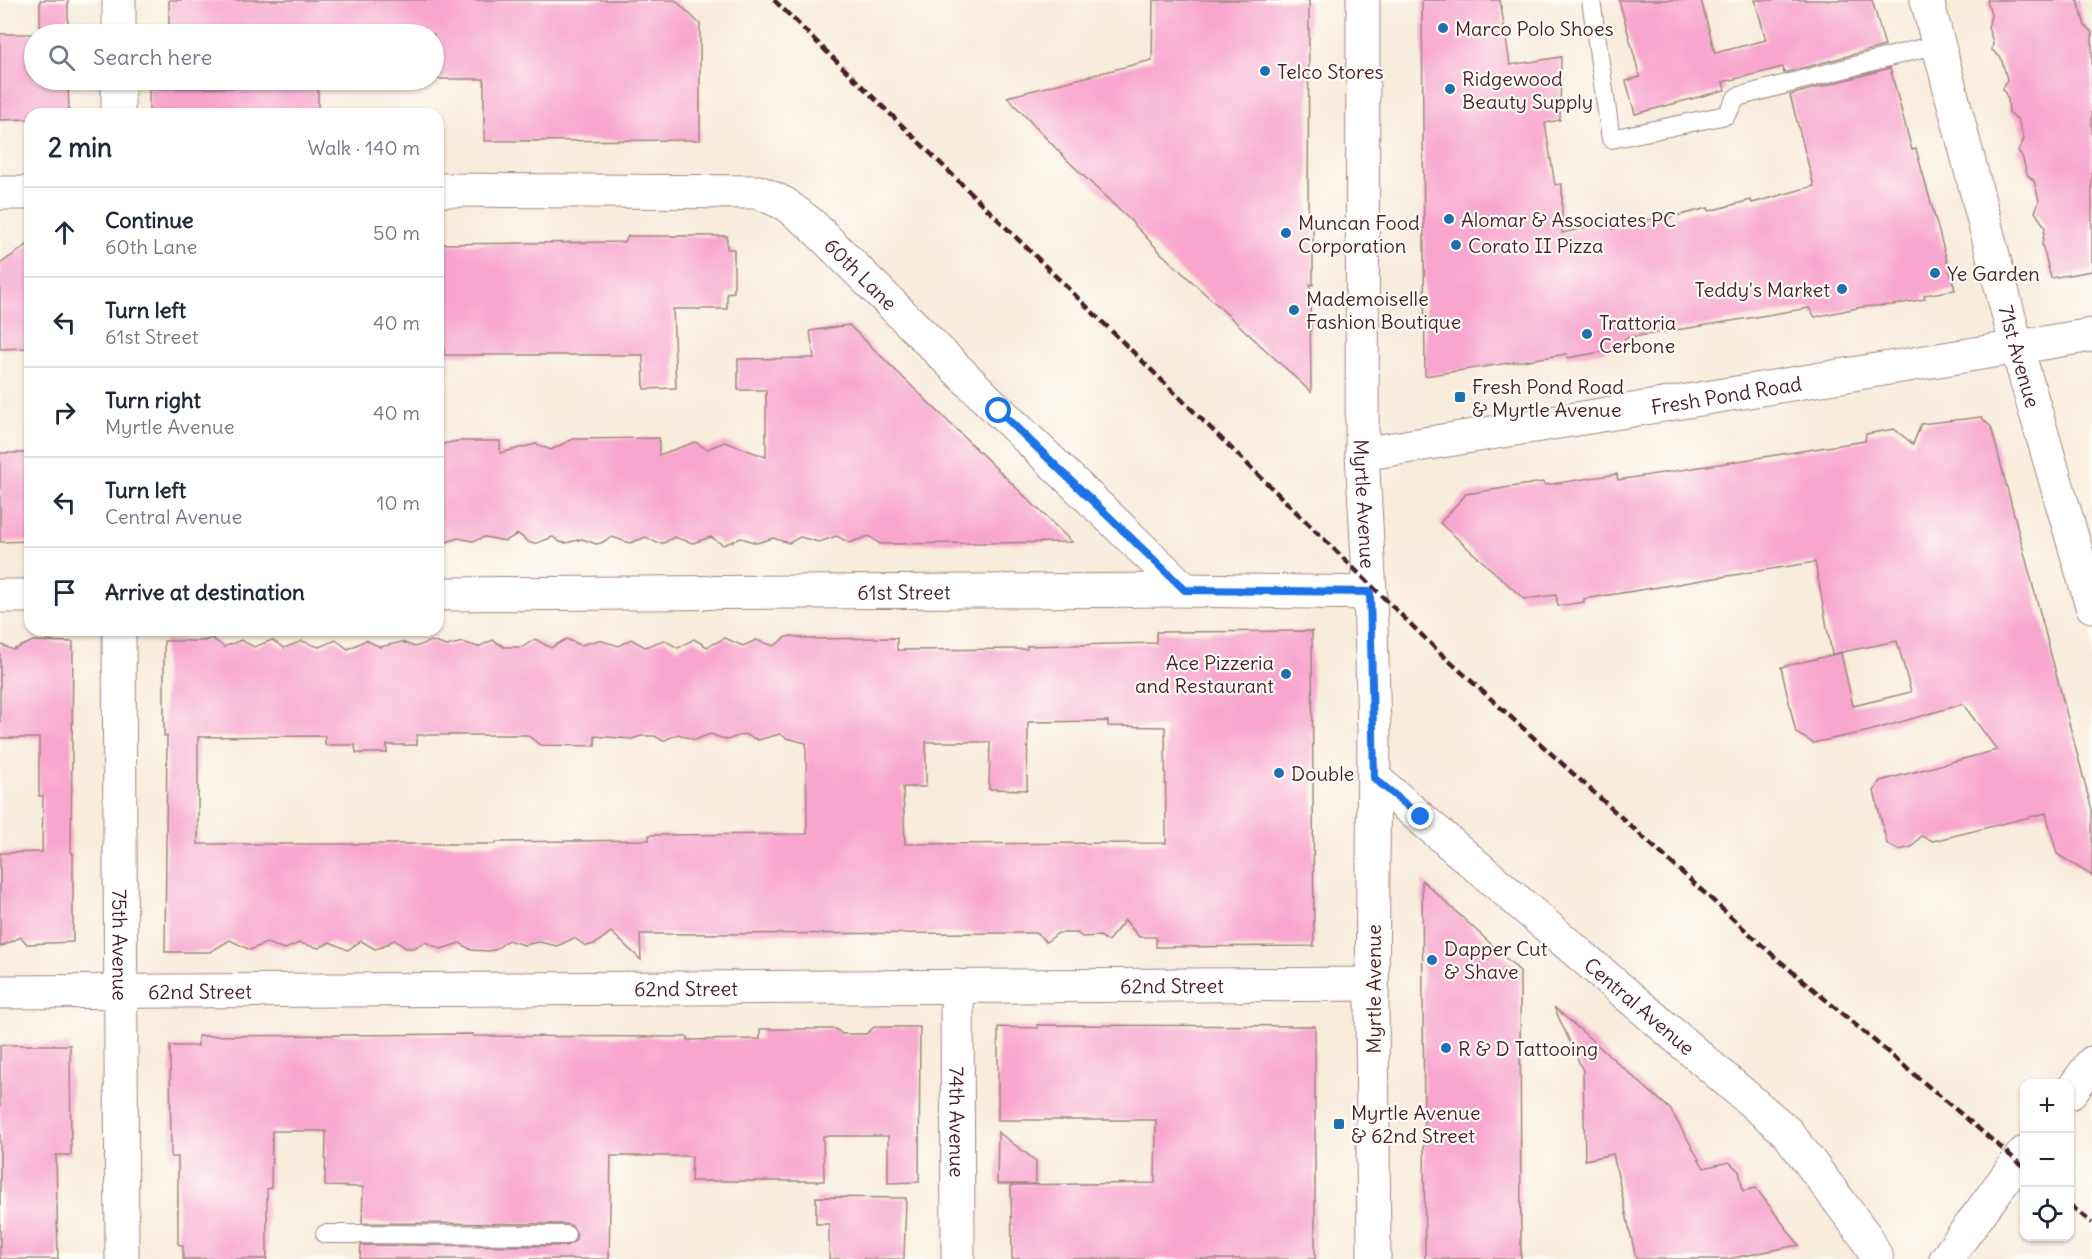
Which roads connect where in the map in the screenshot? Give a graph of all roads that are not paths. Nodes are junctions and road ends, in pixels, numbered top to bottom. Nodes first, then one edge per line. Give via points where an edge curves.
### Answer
1 (119, 0) edge
2 (1363, 0) edge
3 (1591, 0) edge
4 (1927, 0) edge
5 (119, 24) edge
6 (1938, 44) junction
7 (118, 90) edge
8 (118, 108) edge
9 (444, 190) edge
10 (0, 193) edge
11 (24, 193) edge
12 (2092, 335) edge
13 (2018, 348) junction
14 (1362, 454) junction
15 (1185, 590) junction
16 (1370, 592) junction
17 (444, 594) edge
18 (0, 596) edge
19 (24, 596) edge
20 (2092, 606) edge
21 (119, 636) edge
22 (1374, 778) junction
23 (1372, 984) junction
24 (957, 987) junction
25 (120, 990) junction
26 (0, 992) edge
27 (2092, 1063) edge
28 (2074, 1088) edge
29 (2020, 1160) edge
30 (326, 1234) dead end
31 (566, 1235) dead end
32 (122, 1259) edge
33 (958, 1259) edge
34 (1374, 1259) edge
35 (1877, 1259) edge
36 (1946, 1259) edge

1 - 5 street
2 - 14 street, Myrtle Avenue
3 - 6 lane via 1611,139 1726,116 1737,97
4 - 6 street, 71st Avenue
6 - 13 street, 71st Avenue
7 - 8 street
9 - 15 street, 60th Lane via 759,192 785,204 811,224
10 - 11 street
12 - 13 street, Fresh Pond Road
13 - 14 street, Fresh Pond Road
13 - 20 street, 71st Avenue
14 - 16 street, Myrtle Avenue
15 - 16 street, 61st Street
15 - 17 street, 61st Street
16 - 22 street, Myrtle Avenue
18 - 19 street
21 - 25 street, 75th Avenue
22 - 23 street, Myrtle Avenue
22 - 35 street, Central Avenue via 1787,1132 1866,1237
23 - 24 street, 62nd Street
23 - 34 street, Myrtle Avenue
24 - 25 street, 62nd Street
24 - 33 street, 74th Avenue
25 - 26 street, 62nd Street
25 - 32 street, 75th Avenue
27 - 28 street
29 - 36 street
30 - 31 lane

